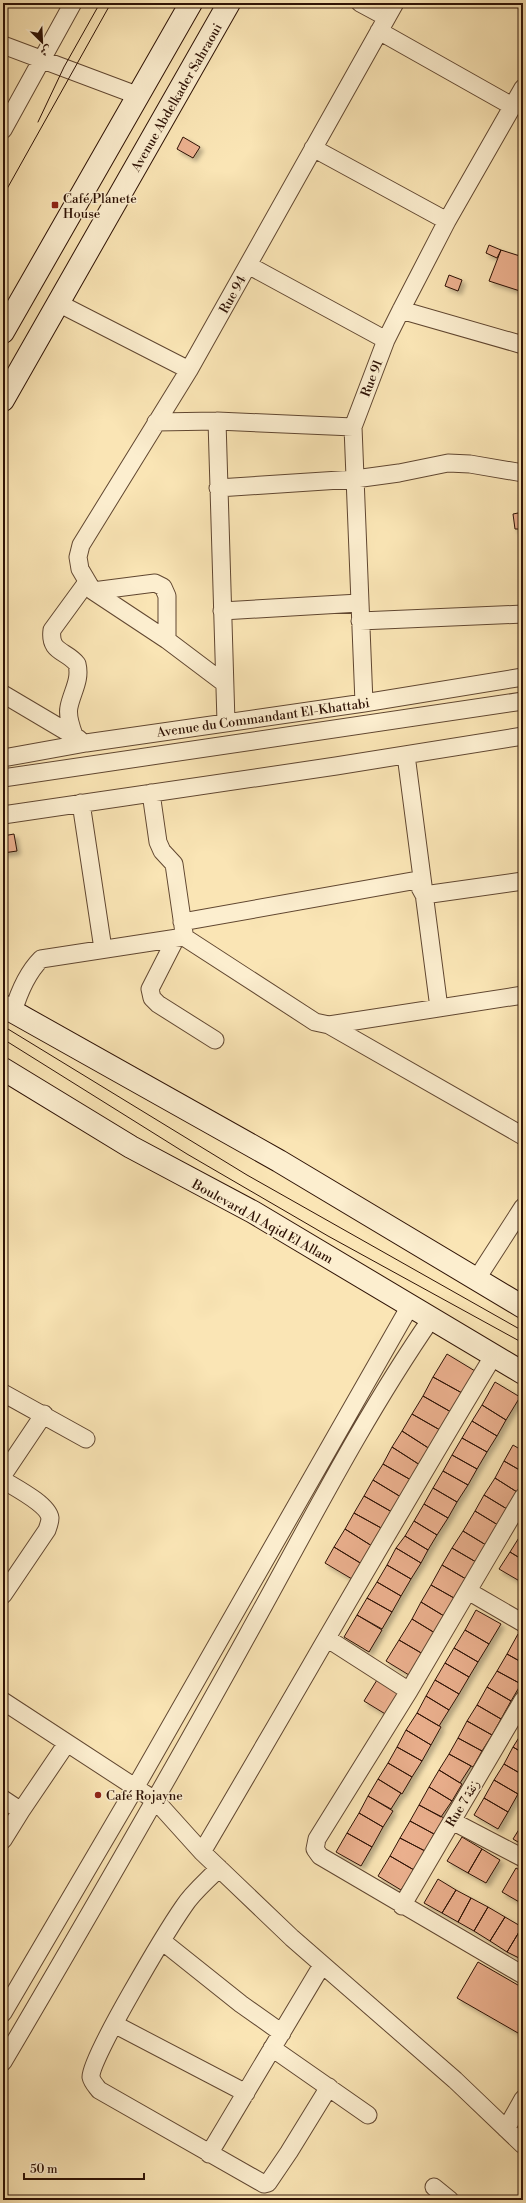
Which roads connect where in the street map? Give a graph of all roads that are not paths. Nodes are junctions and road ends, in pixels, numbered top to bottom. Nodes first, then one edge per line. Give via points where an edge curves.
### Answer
1 (73, 3) edge
2 (191, 3) edge
3 (229, 3) edge
4 (360, 3) edge
5 (387, 17) edge
6 (3, 44) edge
7 (42, 59) junction
8 (523, 88) edge
9 (138, 96) junction
10 (512, 106) junction
11 (3, 130) edge
12 (313, 148) junction
13 (447, 221) junction
14 (248, 265) junction
15 (58, 303) junction
16 (401, 310) junction
17 (3, 332) edge
18 (386, 340) junction
19 (523, 345) edge
20 (189, 370) junction
21 (3, 400) edge
22 (217, 421) junction
23 (156, 422) junction
24 (353, 427) junction
25 (523, 473) edge
26 (355, 479) junction
27 (218, 488) junction
28 (90, 586) junction
29 (359, 603) junction
30 (222, 611) junction
31 (523, 614) edge
32 (360, 621) junction
33 (167, 640) junction
34 (523, 677) edge
35 (224, 683) junction
36 (3, 694) edge
37 (523, 701) edge
38 (364, 703) junction
39 (226, 722) junction
40 (523, 736) edge
41 (80, 739) junction
42 (406, 755) junction
43 (3, 758) edge
44 (3, 778) edge
45 (151, 793) junction
46 (81, 803) junction
47 (3, 814) edge
48 (523, 881) edge
49 (424, 895) junction
50 (181, 933) junction
51 (103, 949) junction
52 (523, 995) edge
53 (439, 1008) junction
54 (8, 1009) edge
55 (329, 1025) junction
56 (215, 1040) dead end
57 (3, 1069) edge
58 (523, 1136) edge
59 (523, 1207) edge
60 (476, 1280) junction
61 (410, 1306) junction
62 (523, 1307) edge
63 (431, 1319) junction
64 (494, 1355) junction
65 (523, 1373) edge
66 (3, 1393) edge
67 (44, 1414) junction
68 (86, 1439) dead end
69 (3, 1475) edge
70 (3, 1480) edge
71 (523, 1497) edge
72 (468, 1591) junction
73 (3, 1595) edge
74 (523, 1623) edge
75 (328, 1638) junction
76 (409, 1691) junction
77 (523, 1700) edge
78 (3, 1701) edge
79 (67, 1743) junction
80 (135, 1788) junction
81 (3, 1799) edge
82 (156, 1801) junction
83 (21, 1811) junction
84 (452, 1821) junction
85 (3, 1840) edge
86 (202, 1852) junction
87 (523, 1858) edge
88 (219, 1868) junction
89 (402, 1906) junction
90 (162, 1941) junction
91 (322, 1964) junction
92 (523, 1975) edge
93 (3, 2013) edge
94 (114, 2024) junction
95 (282, 2032) junction
96 (272, 2048) junction
97 (3, 2062) edge
98 (328, 2088) junction
99 (246, 2093) junction
100 (523, 2099) edge
101 (368, 2115) dead end
102 (506, 2129) junction
103 (523, 2146) edge
104 (209, 2154) junction

1 - 7 street
2 - 9 main road
3 - 15 main road, Avenue Abdelkader Sahraoui
4 - 5 street
5 - 10 street
5 - 12 street, Rue 94
6 - 7 street
7 - 9 street
7 - 11 street
8 - 10 street, Rue 91
9 - 17 main road
10 - 13 street, Rue 91
12 - 13 street
12 - 14 street, Rue 94
13 - 16 street, Rue 91
14 - 18 street
14 - 20 street, Rue 94
15 - 20 street
15 - 21 main road, Avenue Abdelkader Sahraoui
16 - 18 street, Rue 91
16 - 19 street
18 - 24 street, Rue 91
20 - 23 street, Rue 94
22 - 23 street
22 - 24 street
22 - 27 street
23 - 28 street, Rue 94 via 81,545 78,557 80,569
24 - 26 street, Rue 91
25 - 26 street via 448,463
26 - 27 street
26 - 29 street, Rue 91
27 - 30 street
28 - 33 street
28 - 33 street via 155,583 163,587 167,596
28 - 41 street via 52,630 51,639 56,648 78,664 77,685 68,708
29 - 30 street
29 - 32 street, Rue 91
30 - 35 street
31 - 32 street
32 - 38 street, Rue 91
33 - 35 street
34 - 38 street, Avenue du Commandant El-Khattabi
35 - 39 street
36 - 41 street
37 - 44 street, Avenue du Commandant El-Khattabi
38 - 39 street, Avenue du Commandant El-Khattabi
39 - 41 street, Avenue du Commandant El-Khattabi
40 - 42 street
41 - 43 street, Avenue du Commandant El-Khattabi
42 - 45 street
42 - 49 street
45 - 46 street
45 - 50 street via 158,842 162,852 174,864
46 - 47 street
46 - 51 street
48 - 49 street
49 - 50 street via 418,884 412,881
49 - 53 street
50 - 51 street
50 - 55 street via 315,1022
50 - 56 street via 150,989 152,998
51 - 54 street via 41,959 32,968 18,996
52 - 53 street
53 - 55 street
54 - 60 main road via 279,1161
55 - 58 street
57 - 61 main road, Boulevard Al Aqid El Allam via 131,1147 253,1212
59 - 60 street
60 - 62 main road
61 - 63 main road, Boulevard Al Aqid El Allam
61 - 80 street
63 - 64 main road, Boulevard Al Aqid El Allam
63 - 82 street via 409,1351 352,1448
64 - 65 main road, Boulevard Al Aqid El Allam
64 - 75 street via 410,1492
66 - 67 street
67 - 68 street
67 - 69 street
70 - 73 street via 41,1505 48,1512 50,1519 47,1530
71 - 72 street
72 - 74 street
72 - 76 street
75 - 76 street
75 - 86 street
76 - 89 street via 317,1839 315,1849 320,1856
77 - 84 street, Rue 7 زنقة
78 - 79 street
79 - 80 street
79 - 83 street
80 - 82 street
80 - 93 street
81 - 83 street
82 - 86 street
82 - 97 street
83 - 85 street
84 - 87 street
84 - 89 street, Rue 7 زنقة
86 - 88 street
88 - 90 street via 184,1905
88 - 91 street
89 - 92 street
90 - 94 street
90 - 95 street via 241,2004
91 - 95 street
91 - 102 street via 455,2080
94 - 99 street
94 - 104 street via 93,2066 91,2077 94,2084 99,2090
95 - 96 street
96 - 98 street
96 - 99 street
98 - 101 street
98 - 104 street via 290,2152 268,2183 260,2183
99 - 104 street
100 - 102 street
102 - 103 street

